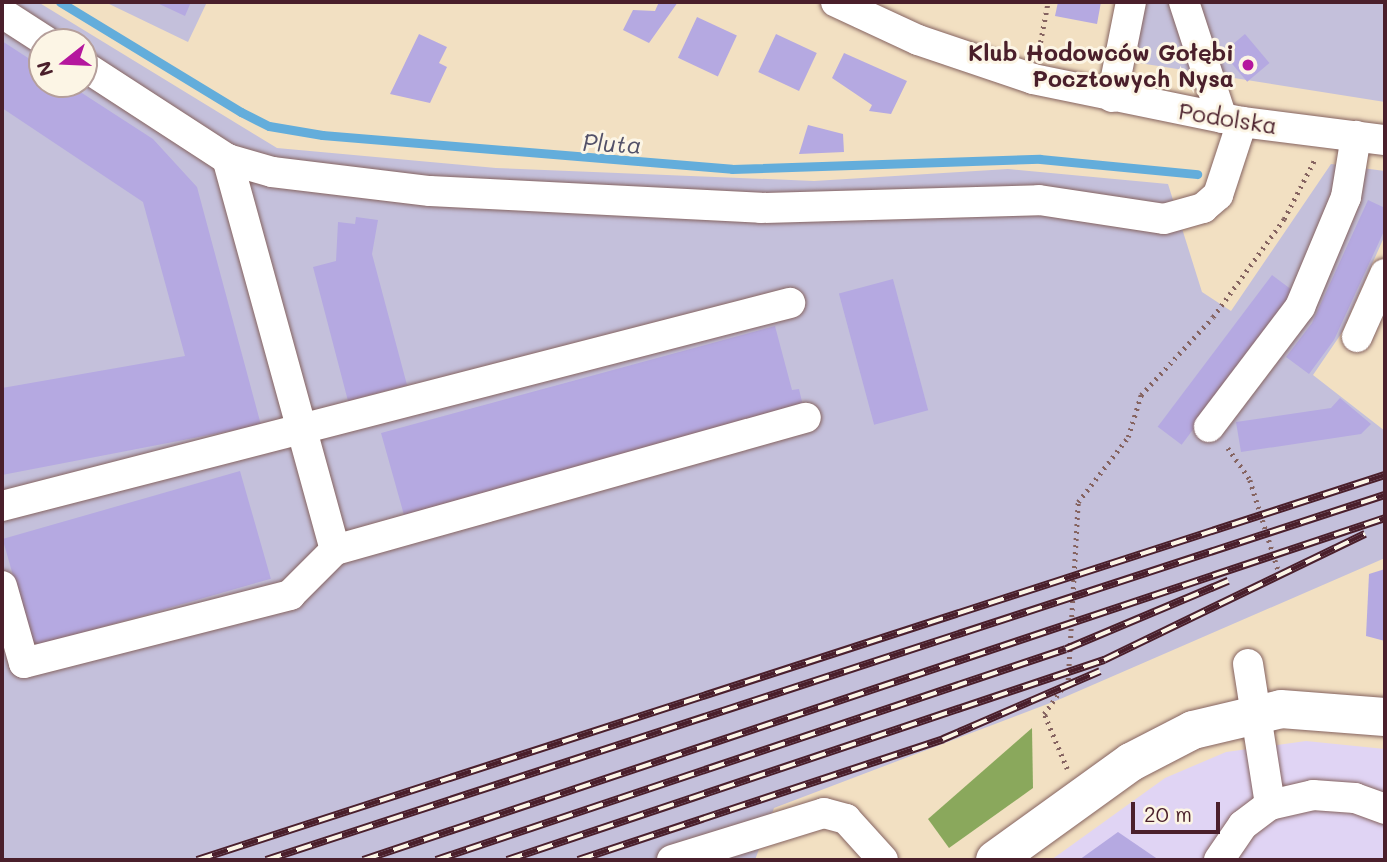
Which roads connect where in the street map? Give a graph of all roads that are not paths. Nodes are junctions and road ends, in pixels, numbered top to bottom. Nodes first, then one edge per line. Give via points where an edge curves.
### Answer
1 (836, 2) edge
2 (1131, 2) edge
3 (1184, 2) edge
4 (2, 13) edge
5 (28, 30) edge
6 (98, 75) edge
7 (1112, 97) junction
8 (1232, 120) junction
9 (1342, 135) junction
10 (1385, 140) edge
11 (228, 159) junction
12 (1385, 274) edge
13 (790, 303) dead end
14 (1357, 337) dead end
15 (806, 418) dead end
16 (1209, 427) road end
17 (302, 432) junction
18 (2, 506) edge
19 (335, 550) junction
20 (2, 586) edge
21 (1248, 664) dead end
22 (1256, 712) junction
23 (1385, 717) edge
24 (1270, 805) junction
25 (1385, 809) edge
26 (672, 860) edge
27 (883, 860) edge
28 (995, 860) edge
29 (1219, 860) edge

1 - 7 street, Podolska via 918,40 1033,79
2 - 7 street
3 - 8 street
4 - 5 street
6 - 11 street
7 - 8 street, Podolska
8 - 9 street, Podolska
8 - 11 street via 1218,195 1203,208 1164,219 1039,200 761,208 429,191 271,172
9 - 10 street, Podolska
9 - 16 street via 1346,197 1300,307
11 - 17 street
12 - 14 street
13 - 17 street
15 - 19 street
17 - 18 street
17 - 19 street
19 - 20 street via 290,595 24,663
21 - 22 street
22 - 23 main road via 1316,708
22 - 24 street
22 - 28 main road via 1194,730 1131,762
24 - 25 street via 1313,795 1355,798
24 - 29 street via 1243,825
26 - 27 street via 824,813 846,819

